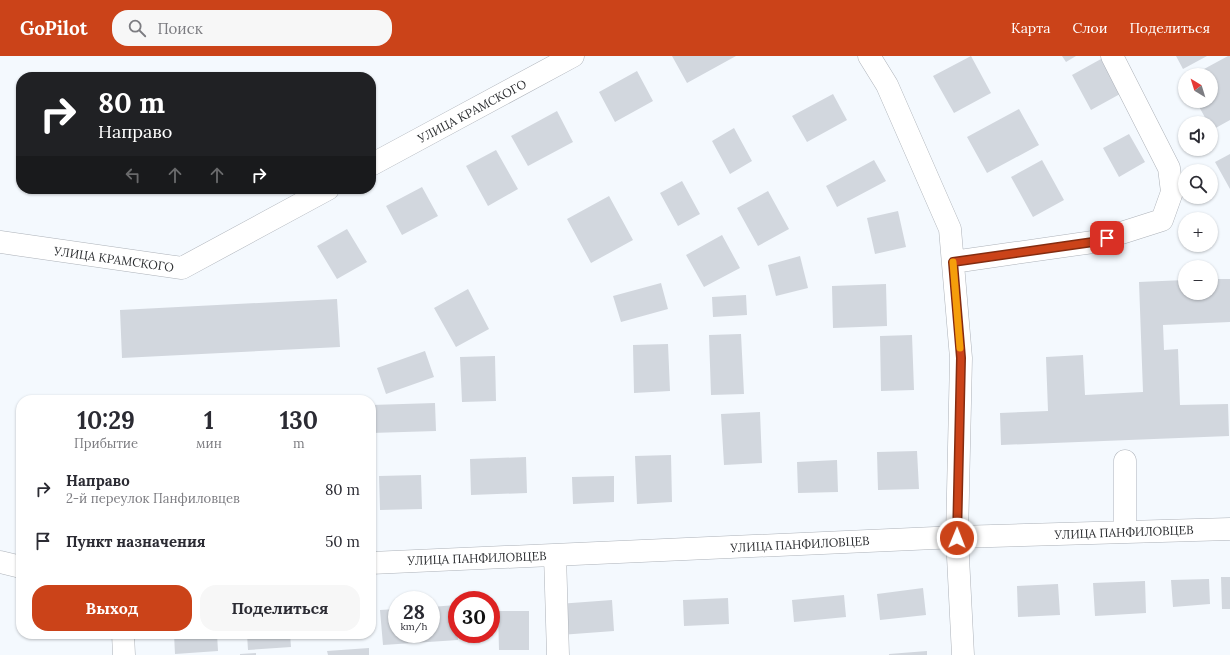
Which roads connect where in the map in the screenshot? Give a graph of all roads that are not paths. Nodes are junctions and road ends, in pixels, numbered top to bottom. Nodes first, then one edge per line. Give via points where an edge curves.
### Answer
1 (573, 56) edge
2 (869, 56) edge
3 (1112, 56) edge
4 (376, 163) edge
5 (319, 194) edge
6 (0, 242) edge
7 (953, 262) junction
8 (1125, 461) dead end
9 (1230, 529) edge
10 (1125, 532) junction
11 (957, 538) junction
12 (555, 555) junction
13 (0, 562) edge
14 (376, 563) edge
15 (16, 566) edge
16 (123, 639) edge
17 (124, 655) edge
18 (558, 655) edge
19 (963, 655) edge

1 - 4 street, УЛИЦА КРАМСКОГО
2 - 7 street via 887,85 950,229
3 - 7 street via 1169,168 1172,192 1162,220 1093,242
5 - 6 street, УЛИЦА КРАМСКОГО via 182,268
7 - 11 street via 961,358
8 - 10 street
9 - 10 street, УЛИЦА ПАНФИЛОВЦЕВ
10 - 11 street, УЛИЦА ПАНФИЛОВЦЕВ
11 - 12 street, УЛИЦА ПАНФИЛОВЦЕВ
11 - 19 street
12 - 14 street, УЛИЦА ПАНФИЛОВЦЕВ
12 - 18 street
13 - 15 street
16 - 17 street

